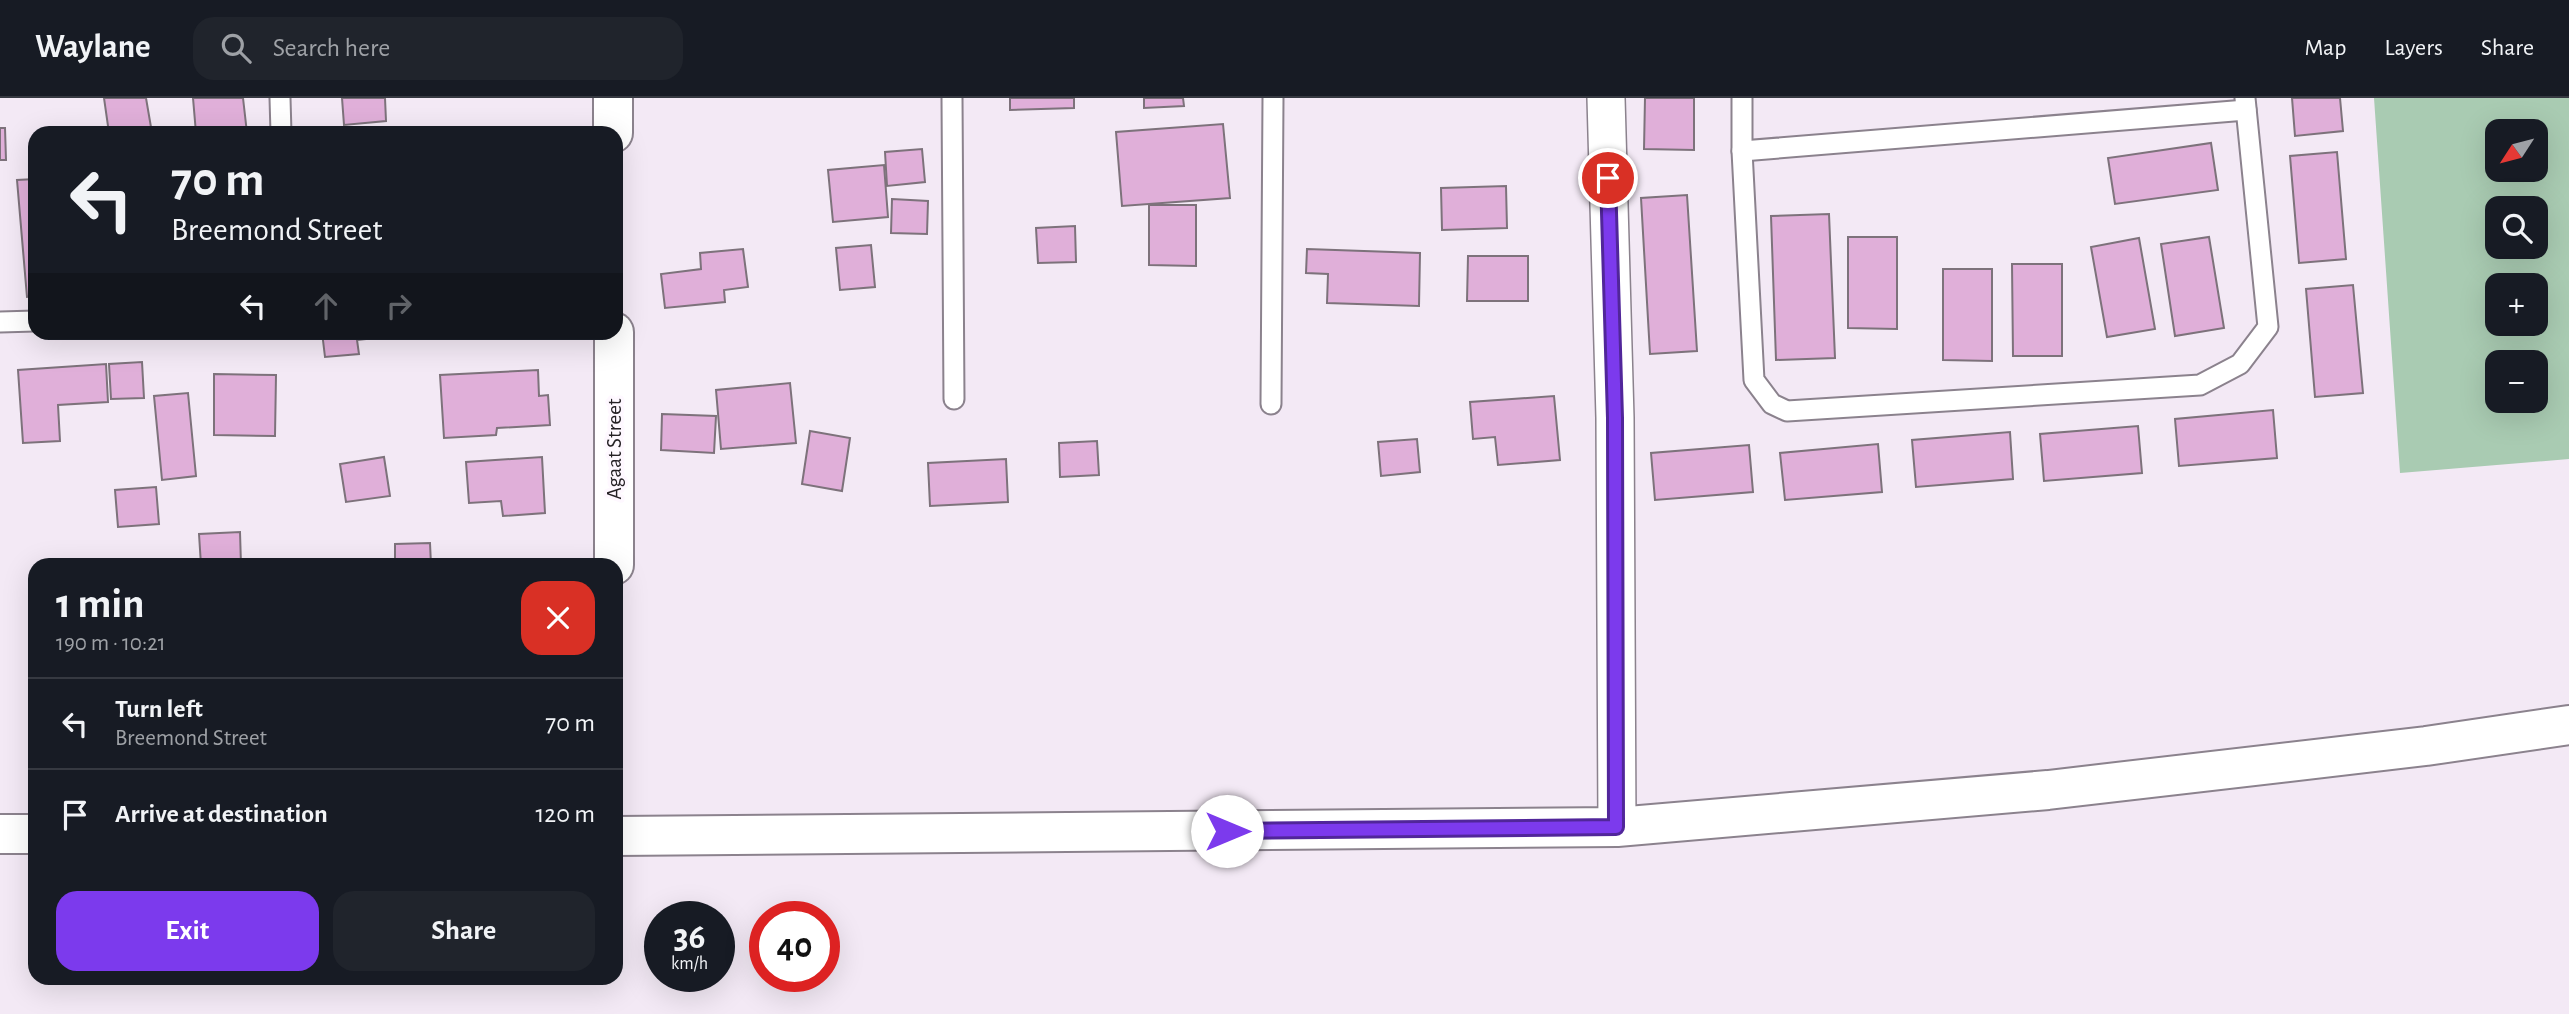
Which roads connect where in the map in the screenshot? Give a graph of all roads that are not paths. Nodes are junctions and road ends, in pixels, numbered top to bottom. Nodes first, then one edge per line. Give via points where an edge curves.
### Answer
1 (280, 98) edge
2 (613, 98) edge
3 (952, 98) edge
4 (1273, 98) edge
5 (1606, 98) edge
6 (1742, 98) edge
7 (2246, 104) edge
8 (281, 126) edge
9 (613, 126) edge
10 (1742, 151) junction
11 (28, 321) edge
12 (0, 322) edge
13 (614, 340) edge
14 (954, 398) dead end
15 (1271, 404) dead end
16 (614, 558) edge
17 (2569, 725) edge
18 (1616, 827) junction
19 (0, 834) edge
20 (28, 834) edge
21 (623, 836) edge

1 - 8 lane
2 - 9 street
3 - 14 lane
4 - 15 lane
5 - 18 street via 1615,418
6 - 10 lane
7 - 10 lane
7 - 10 lane via 2268,327 2240,364 2200,385 1787,411 1772,404 1754,380
11 - 12 lane
13 - 16 street, Agaat Street
17 - 18 street via 2048,790
18 - 21 street
19 - 20 street

